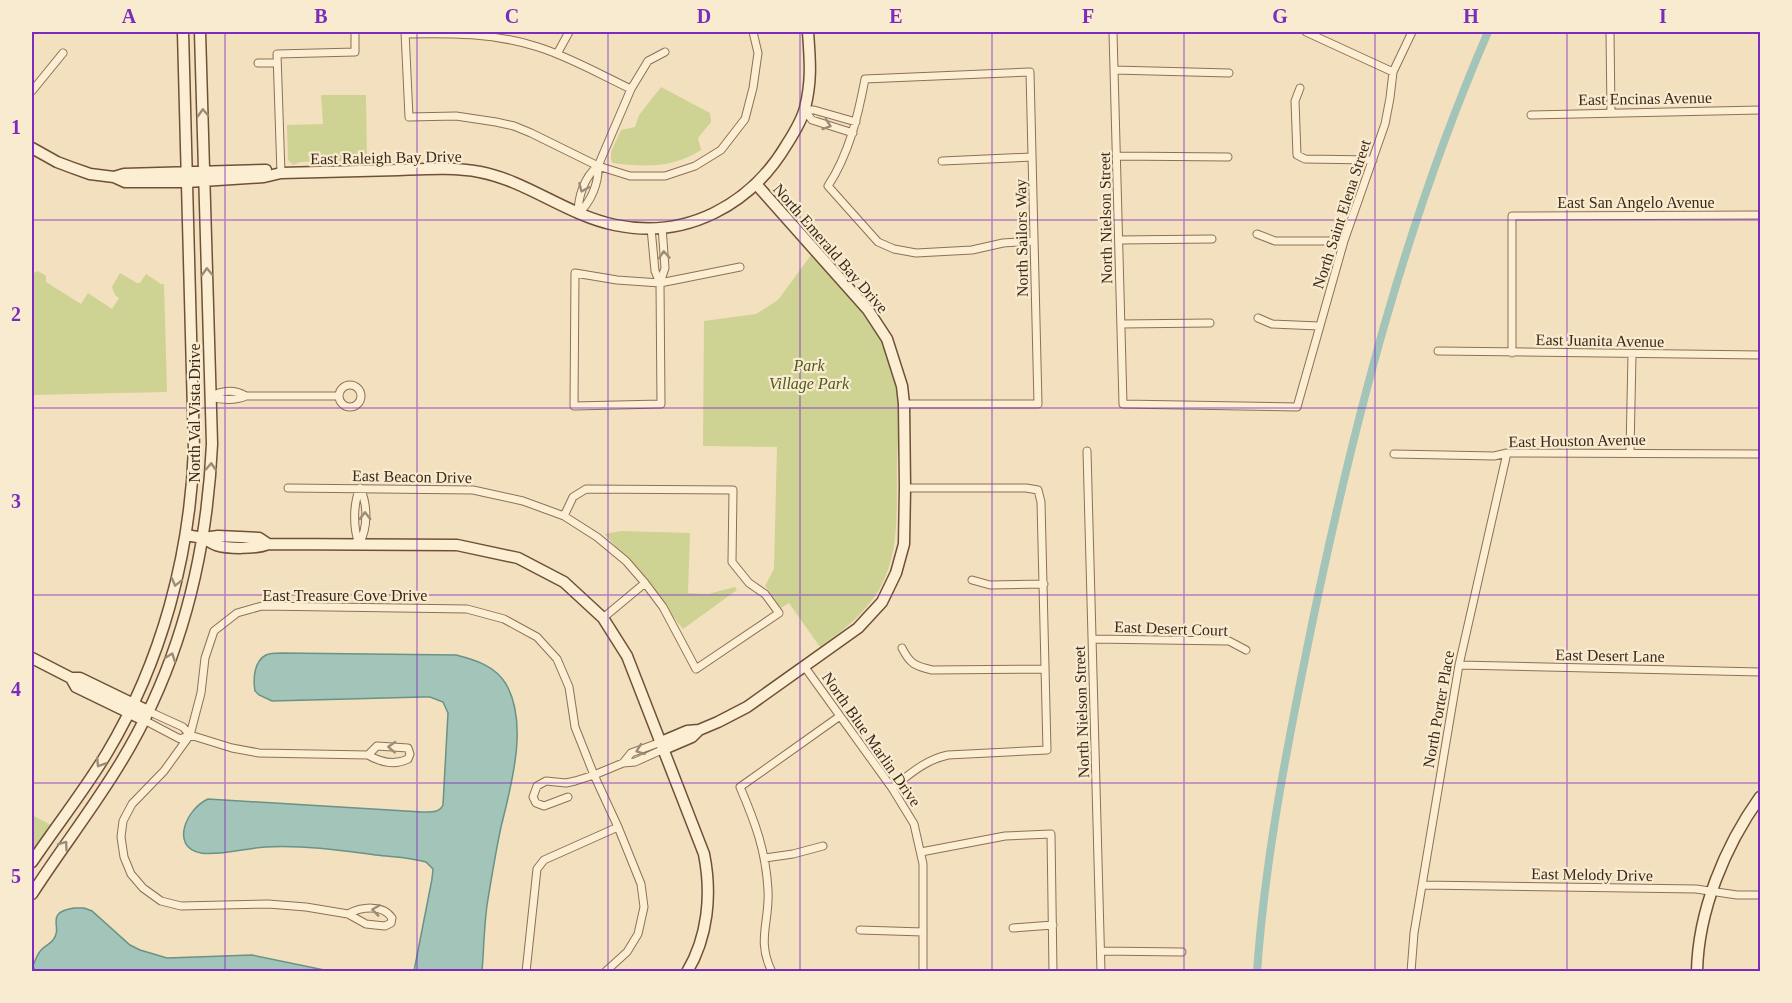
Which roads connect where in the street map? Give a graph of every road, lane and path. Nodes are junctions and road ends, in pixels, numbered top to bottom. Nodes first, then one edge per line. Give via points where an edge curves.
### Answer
1 (183, 32) edge
2 (200, 32) edge
3 (355, 32) edge
4 (569, 32) edge
5 (753, 32) edge
6 (808, 32) edge
7 (1113, 32) edge
8 (1306, 32) edge
9 (1412, 32) edge
10 (1610, 32) edge
11 (405, 33) edge
12 (665, 52) dead end
13 (63, 53) dead end
14 (557, 54) junction
15 (258, 63) dead end
16 (277, 63) junction
17 (1114, 70) junction
18 (1393, 72) junction
19 (1229, 73) dead end
20 (1300, 88) dead end
21 (632, 89) junction
22 (32, 91) edge
23 (804, 110) junction
24 (1761, 110) edge
25 (1611, 112) junction
26 (1531, 115) dead end
27 (856, 122) junction
28 (853, 133) junction
29 (33, 152) edge
30 (1117, 156) junction
31 (1032, 157) junction
32 (1228, 157) dead end
33 (1373, 160) junction
34 (942, 161) dead end
35 (598, 166) junction
36 (281, 173) junction
37 (204, 176) junction
38 (187, 177) junction
39 (756, 184) junction
40 (578, 214) junction
41 (1761, 214) edge
42 (657, 228) junction
43 (1257, 234) dead end
44 (1119, 240) junction
45 (1212, 240) dead end
46 (1344, 241) junction
47 (1035, 242) junction
48 (740, 267) dead end
49 (660, 283) junction
50 (1258, 318) dead end
51 (1210, 323) dead end
52 (1121, 324) junction
53 (1319, 326) junction
54 (1438, 351) dead end
55 (1512, 353) junction
56 (1632, 354) junction
57 (1761, 355) edge
58 (339, 396) dead end
59 (210, 397) junction
60 (904, 404) junction
61 (1297, 407) joint
62 (1087, 451) dead end
63 (1630, 452) junction
64 (1507, 453) junction
65 (1394, 454) dead end
66 (1761, 454) edge
67 (288, 488) dead end
68 (360, 488) junction
69 (905, 488) junction
70 (564, 516) junction
71 (186, 535) junction
72 (203, 538) junction
73 (359, 544) junction
74 (972, 580) dead end
75 (645, 583) junction
76 (1044, 584) junction
77 (603, 618) junction
78 (1093, 639) junction
79 (902, 648) dead end
80 (1246, 650) dead end
81 (32, 658) edge
82 (1459, 665) junction
83 (804, 666) junction
84 (1045, 669) junction
85 (1761, 672) edge
86 (131, 708) junction
87 (146, 715) junction
88 (840, 716) junction
89 (190, 735) junction
90 (663, 745) junction
91 (368, 755) junction
92 (594, 775) junction
93 (892, 788) junction
94 (568, 797) dead end
95 (1761, 797) edge
96 (618, 827) junction
97 (823, 846) dead end
98 (921, 852) junction
99 (765, 858) junction
100 (32, 862) edge
101 (1422, 885) junction
102 (1713, 890) junction
103 (32, 894) edge
104 (1761, 895) edge
105 (348, 914) junction
106 (1053, 926) junction
107 (1013, 928) dead end
108 (860, 930) dead end
109 (923, 932) junction
110 (1101, 951) junction
111 (1182, 952) dead end
112 (526, 972) edge
113 (605, 972) edge
114 (687, 972) edge
115 (772, 972) edge
116 (923, 972) edge
117 (1053, 972) edge
118 (1101, 972) edge
119 (1411, 972) edge
120 (1696, 972) edge

1 - 38 street, North Val Vista Drive
37 -> 2 street, North Val Vista Drive
3 - 16 street via 355,52 277,54
4 - 14 street
5 - 35 street via 758,53 745,119 721,150 695,166 665,176 630,176
6 - 23 street, East Raleigh Bay Drive via 811,74
7 - 17 street, North Nielson Street
8 - 18 street
9 - 18 street, North Saint Elena Street
10 - 25 street
11 - 14 street via 482,35
11 - 35 street via 409,117 456,116 514,126
12 - 21 street via 648,61
13 - 22 street
14 - 21 street
15 - 16 street
16 - 36 street
17 - 19 street
17 - 30 street, North Nielson Street
18 - 33 street, North Saint Elena Street via 1385,124
20 - 33 street via 1295,101 1297,155 1305,159
21 - 35 street
23 - 27 street
23 -> 28 street via 812,120
23 - 39 street, East Raleigh Bay Drive via 779,158
24 - 25 street, East Encinas Avenue
25 - 26 street, East Encinas Avenue
27 - 28 street
27 - 31 street, North Sailors Way via 865,79 1030,72
28 - 47 street via 828,186 878,242 916,253
29 - 38 street, East Raleigh Bay Drive via 90,174
30 - 32 street
30 - 44 street, North Nielson Street
31 - 34 street
31 - 47 street, North Sailors Way
33 - 46 street, North Saint Elena Street
35 - 40 street via 590,172 578,201
36 - 37 street, East Raleigh Bay Drive via 264,170
36 - 40 street, East Raleigh Bay Drive via 472,171 504,179
37 - 38 street, East Raleigh Bay Drive
59 -> 37 street, North Val Vista Drive
38 - 71 street, North Val Vista Drive via 194,449
39 - 42 street, East Raleigh Bay Drive via 718,212
39 - 60 street, North Emerald Bay Drive via 879,325 894,357
40 - 42 street, East Raleigh Bay Drive via 617,226
41 - 55 street, East San Angelo Avenue via 1512,216
42 - 49 street via 655,271
43 - 46 street via 1275,241
44 - 45 street
44 - 52 street, North Nielson Street
46 - 53 street, North Saint Elena Street
47 - 60 street, North Sailors Way via 1038,404
48 - 49 street
49 - 49 street via 661,404 574,406 575,273
50 - 53 street via 1272,324
51 - 52 street
52 - 61 street, North Nielson Street via 1123,405
53 - 61 street, North Saint Elena Street
54 - 55 street, East Juanita Avenue
55 - 56 street, East Juanita Avenue
56 - 57 street, East Juanita Avenue
56 - 63 street
58 - 59 street via 246,396 220,400
72 -> 59 street, North Val Vista Drive via 211,465
60 - 69 street, North Emerald Bay Drive
62 - 78 street, North Nielson Street
63 - 64 street, East Houston Avenue
63 - 66 street, East Houston Avenue
64 - 65 street, East Houston Avenue
64 - 82 street, North Porter Place
67 - 68 street, East Beacon Drive
68 - 70 street, East Beacon Drive via 473,490 523,501
68 - 73 street via 365,499 365,533
69 - 76 street via 1038,490
69 - 83 street, North Emerald Bay Drive via 904,543 882,602 858,628
70 - 75 street, East Beacon Drive via 597,537
70 - 75 street, East Beacon Drive via 573,497 586,489 733,490 732,562 779,613 696,669
71 - 72 street
71 -> 86 street, North Val Vista Drive via 169,609
72 - 73 street via 259,538 268,544
87 -> 72 street, North Val Vista Drive via 180,633
73 - 77 street via 457,545 518,558 564,582
74 - 76 street via 990,585
75 - 77 street
76 - 84 street
77 - 90 street via 627,656
78 - 80 street, East Desert Court via 1229,641
78 - 110 street, North Nielson Street
79 - 84 street via 909,661 932,670
81 - 86 street via 71,678 80,678
82 - 85 street, East Desert Lane
82 - 101 street, North Porter Place
83 - 88 street, North Blue Marlin Drive
83 - 90 street, North Emerald Bay Drive via 739,712 699,730 687,730
84 - 93 street via 1047,750 934,758
86 - 87 street
86 -> 100 street, North Val Vista Drive via 107,753
87 - 89 street via 183,727
87 - 89 street via 180,739
103 -> 87 street, North Val Vista Drive via 110,780
88 - 93 street, North Blue Marlin Drive
88 - 99 street via 740,787
89 - 91 street via 259,753
89 - 92 street, East Treasure Cove Drive via 214,631 237,613 262,606 467,609 504,620 537,638 557,659
89 - 105 street, East Treasure Cove Drive via 164,771 132,804 123,821 124,857 143,888 161,901 181,906 268,904
90 - 92 street, North Emerald Bay Drive via 631,753 623,763
90 - 114 street via 707,867 704,928
91 -> 91 street via 388,763 402,762 410,754 408,748 377,746
92 - 94 street, North Emerald Bay Drive via 566,783 546,781 537,786 533,797 536,804 544,806
92 - 96 street, East Treasure Cove Drive
93 - 98 street, North Blue Marlin Drive via 914,824
95 - 102 street via 1734,838
96 - 112 street via 544,860 537,869
96 - 113 street, East Treasure Cove Drive via 641,884 644,907 638,934 627,952
97 - 99 street
98 - 106 street via 1005,836 1051,834
98 - 109 street, North Blue Marlin Drive
99 - 115 street via 768,914 763,940
101 - 102 street, East Melody Drive
101 - 119 street, North Porter Place
102 - 104 street, East Melody Drive
102 - 120 street via 1703,923
105 -> 105 street, East Treasure Cove Drive via 375,926 385,926 392,918 380,909 359,909
106 - 107 street
106 - 117 street
108 - 109 street
109 - 116 street, North Blue Marlin Drive
110 - 111 street
110 - 118 street, North Nielson Street

